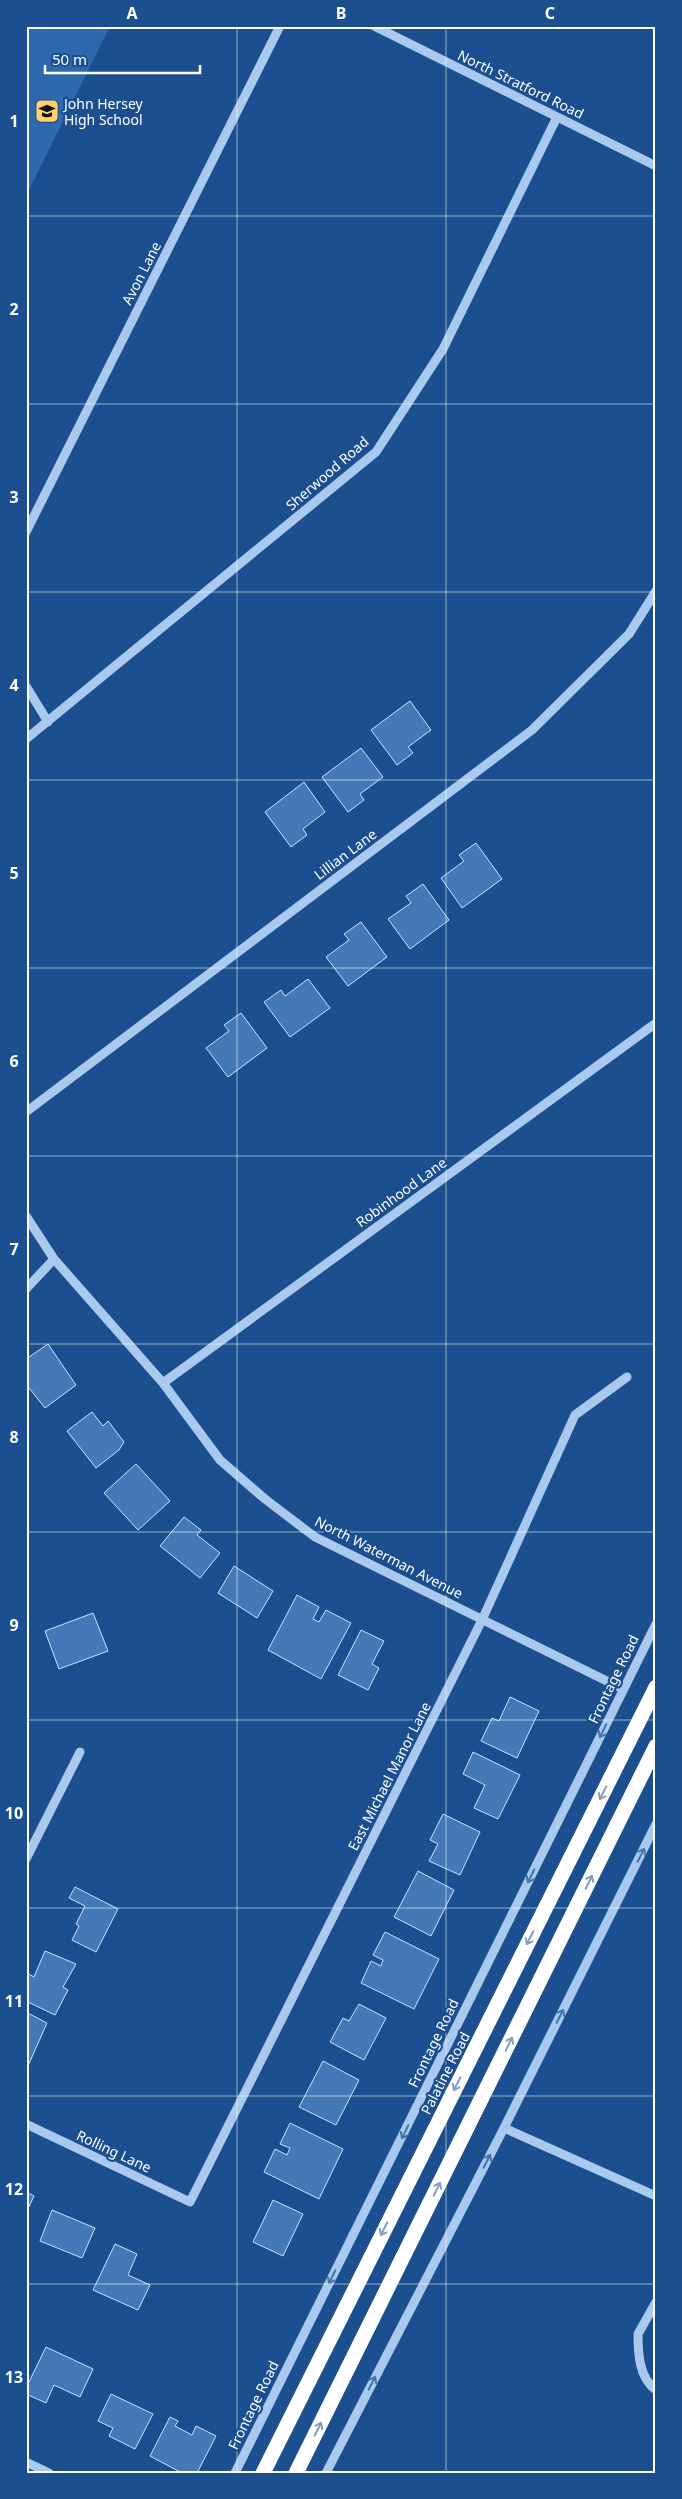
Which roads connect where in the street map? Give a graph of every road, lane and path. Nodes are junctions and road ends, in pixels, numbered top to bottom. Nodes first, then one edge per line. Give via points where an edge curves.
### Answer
1 (280, 26) edge
2 (374, 26) edge
3 (557, 117) junction
4 (656, 166) edge
5 (26, 532) edge
6 (656, 591) edge
7 (26, 686) edge
8 (48, 722) junction
9 (26, 738) edge
10 (656, 1023) edge
11 (26, 1112) edge
12 (26, 1216) edge
13 (54, 1259) junction
14 (26, 1289) edge
15 (627, 1377) dead end
16 (163, 1383) junction
17 (482, 1620) junction
18 (656, 1624) edge
19 (656, 1687) edge
20 (624, 1689) junction
21 (656, 1746) edge
22 (80, 1752) dead end
23 (656, 1824) edge
24 (26, 1858) edge
25 (26, 2124) edge
26 (504, 2128) junction
27 (656, 2196) edge
28 (190, 2202) joint
29 (656, 2302) edge
30 (656, 2390) edge
31 (26, 2462) edge
32 (48, 2473) edge
33 (235, 2473) edge
34 (261, 2473) edge
35 (296, 2473) edge
36 (326, 2473) edge

1 - 5 street, Avon Lane
2 - 3 street, North Stratford Road
3 - 4 street, North Stratford Road
3 - 8 street, Sherwood Road via 443,349 376,452
6 - 11 street, Lillian Lane via 629,634 532,730
7 - 8 street
8 - 9 street, Sherwood Road
10 - 16 street, Robinhood Lane
12 - 13 street, North Waterman Avenue
13 - 14 street
13 - 16 street, North Waterman Avenue
15 - 17 street, East Michael Manor Lane via 575,1416
16 - 17 street, North Waterman Avenue via 220,1460 264,1499 315,1537
17 - 20 street, North Waterman Avenue
17 - 28 street, East Michael Manor Lane
18 - 20 street, Frontage Road
19 -> 34 highway, Palatine Road
20 -> 33 street, Frontage Road
35 -> 21 highway
22 - 24 street
26 -> 23 street
25 - 28 street, Rolling Lane
26 - 27 street
36 -> 26 street
29 - 30 street via 638,2334 639,2362 648,2385
31 - 32 street

